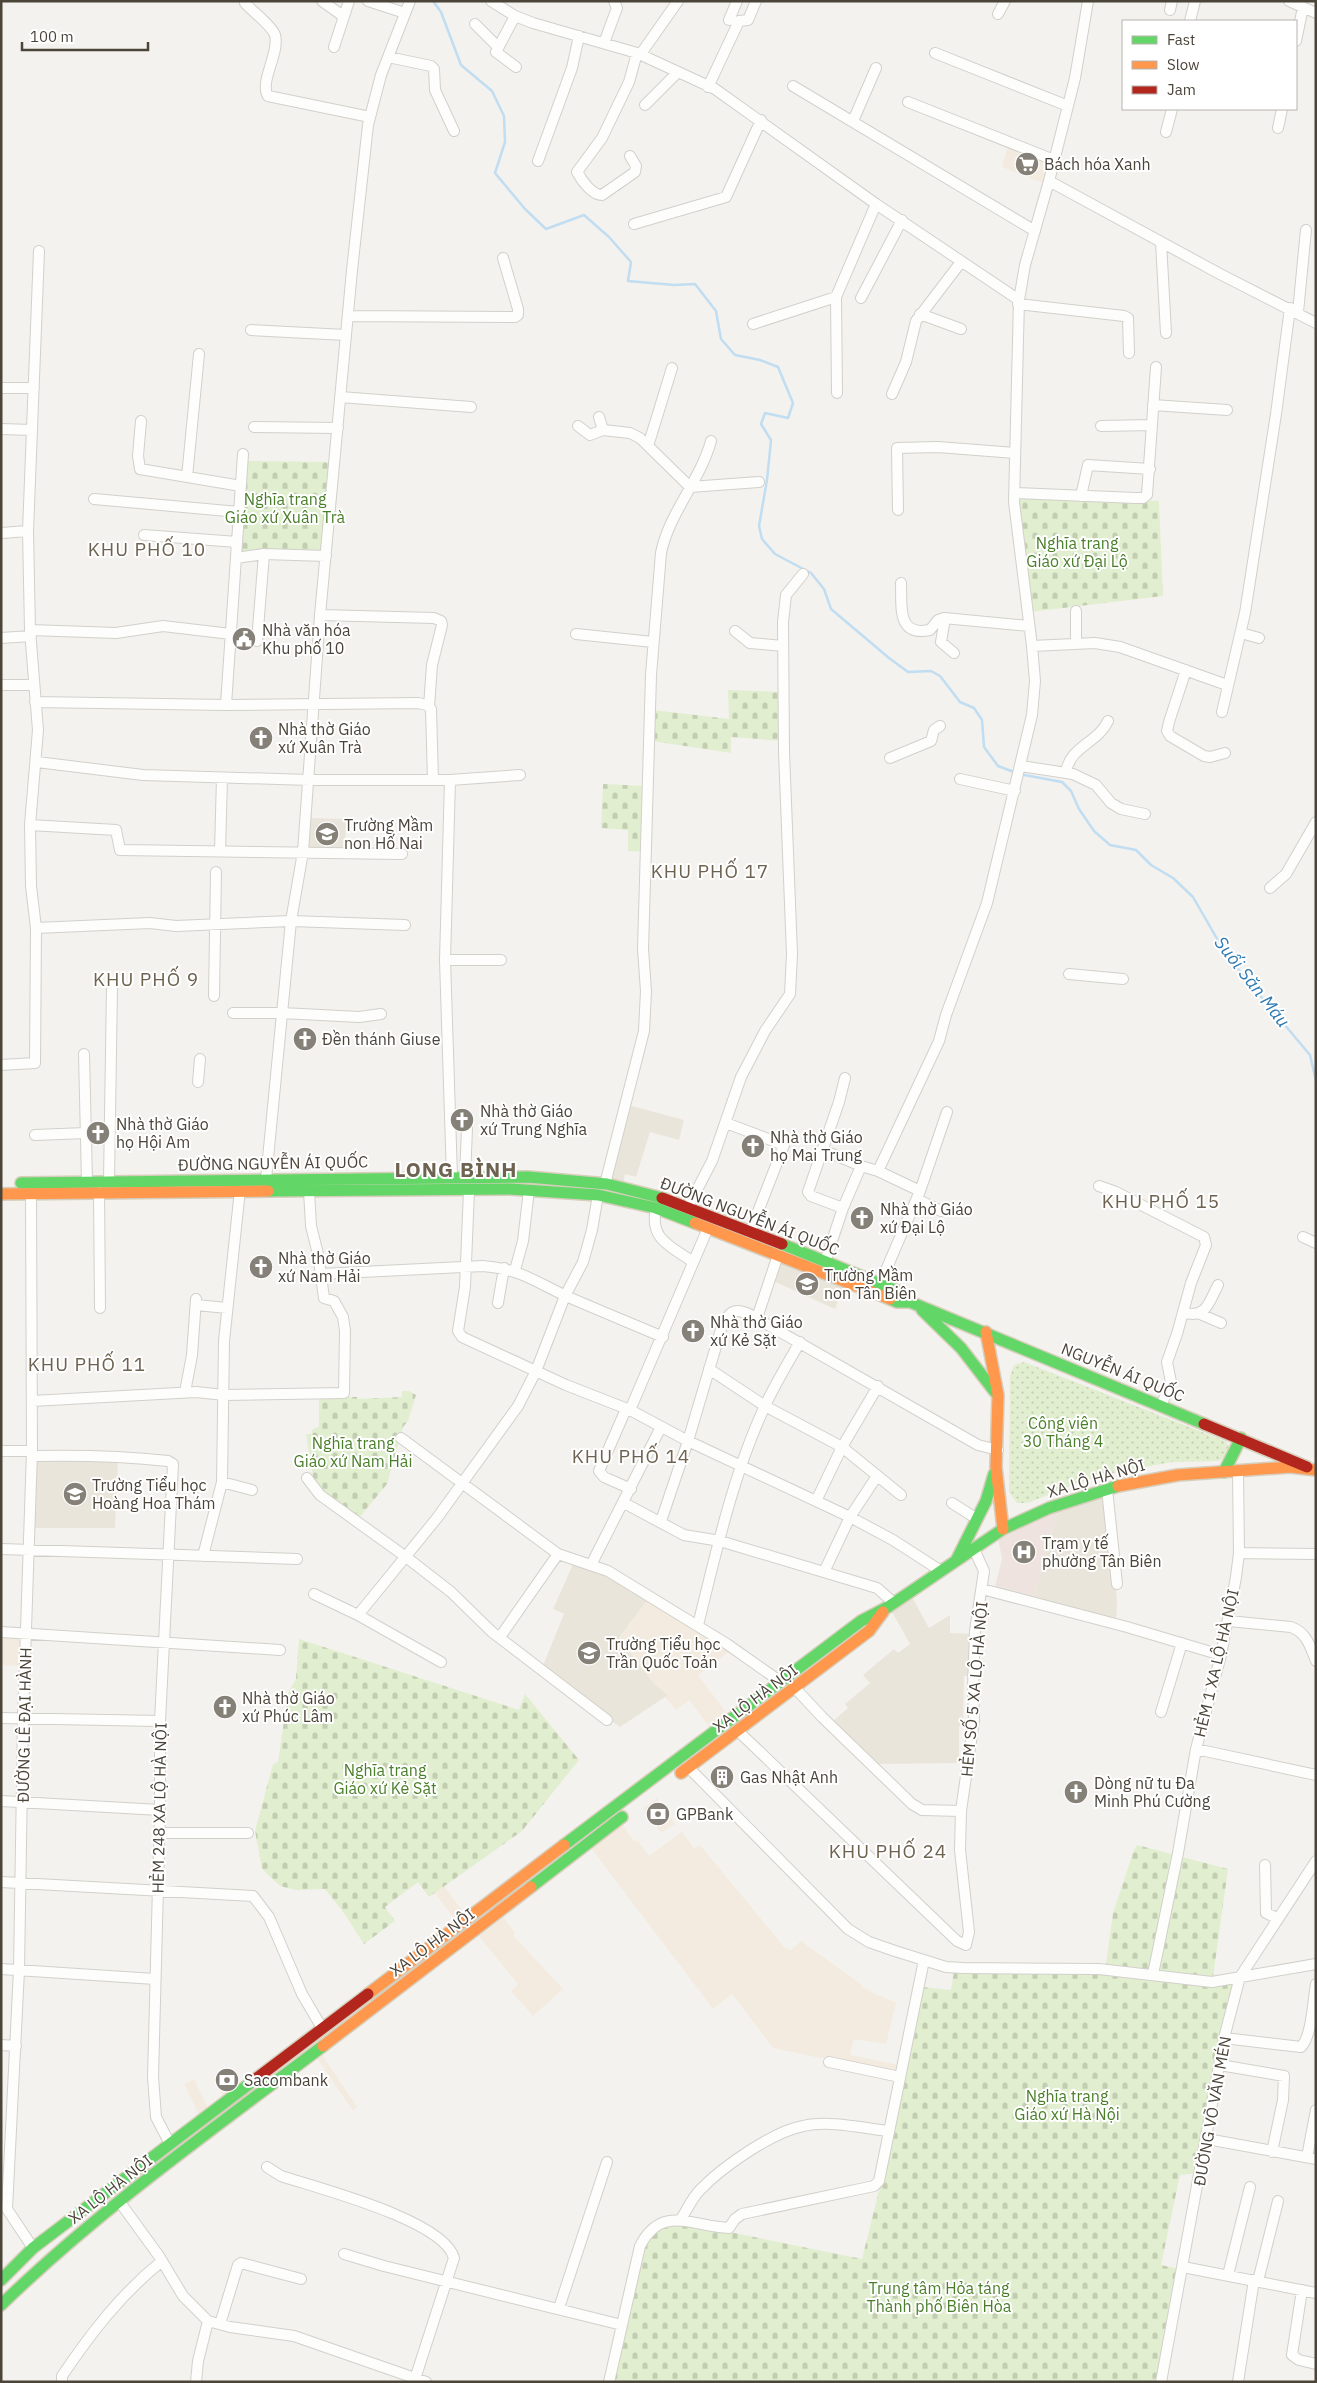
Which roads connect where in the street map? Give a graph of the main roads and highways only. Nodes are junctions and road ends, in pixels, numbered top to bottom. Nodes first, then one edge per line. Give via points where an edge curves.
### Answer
1 (452, 1176) junction
2 (1, 1183) edge
3 (453, 1190) junction
4 (1, 1194) edge
5 (914, 1304) junction
6 (986, 1332) junction
7 (1035, 1353) joint
8 (998, 1395) junction
9 (1241, 1438) junction
10 (996, 1467) junction
11 (1316, 1470) edge
12 (1224, 1472) junction
13 (1003, 1529) junction
14 (956, 1561) junction
15 (889, 1606) junction
16 (674, 1779) dead end
17 (630, 1812) dead end
18 (574, 1839) junction
19 (582, 1848) junction
20 (346, 2010) junction
21 (354, 2021) junction
22 (322, 2028) junction
23 (329, 2040) junction
24 (1, 2280) edge
25 (1, 2305) edge

1 - 2 main road, ĐƯỜNG NGUYỄN ÁI QUỐC
1 - 3 main road
1 - 5 main road, ĐƯỜNG NGUYỄN ÁI QUỐC via 585,1181 658,1196 900,1292
3 - 4 main road, ĐƯỜNG NGUYỄN ÁI QUỐC
3 - 5 main road, ĐƯỜNG NGUYỄN ÁI QUỐC via 529,1190 598,1195 656,1208 897,1302
5 - 6 main road, ĐƯỜNG NGUYỄN ÁI QUỐC
5 - 8 main road via 961,1348
6 - 7 main road, ĐƯỜNG NGUYỄN ÁI QUỐC
6 - 8 main road
7 - 9 main road, NGUYỄN ÁI QUỐC
8 - 10 main road
9 - 11 main road
9 - 12 main road
10 - 13 main road
10 - 14 main road via 986,1501
11 - 12 main road, XA LỘ HÀ NỘI via 1290,1467
12 - 13 main road, XA LỘ HÀ NỘI via 1178,1475 1107,1489 1049,1508
13 - 14 main road, XA LỘ HÀ NỘI
14 - 15 main road, XA LỘ HÀ NỘI
15 - 16 main road, XA LỘ HÀ NỘI via 870,1631
15 - 18 main road, XA LỘ HÀ NỘI via 861,1621
17 - 19 main road, XA LỘ HÀ NỘI
18 - 19 main road
18 - 20 main road, XA LỘ HÀ NỘI
19 - 21 main road, XA LỘ HÀ NỘI
20 - 21 main road
20 - 22 main road, XA LỘ HÀ NỘI
21 - 23 main road, XA LỘ HÀ NỘI
22 - 23 main road
22 - 24 main road, XA LỘ HÀ NỘI via 33,2248
23 - 25 main road, XA LỘ HÀ NỘI via 119,2201 44,2263

